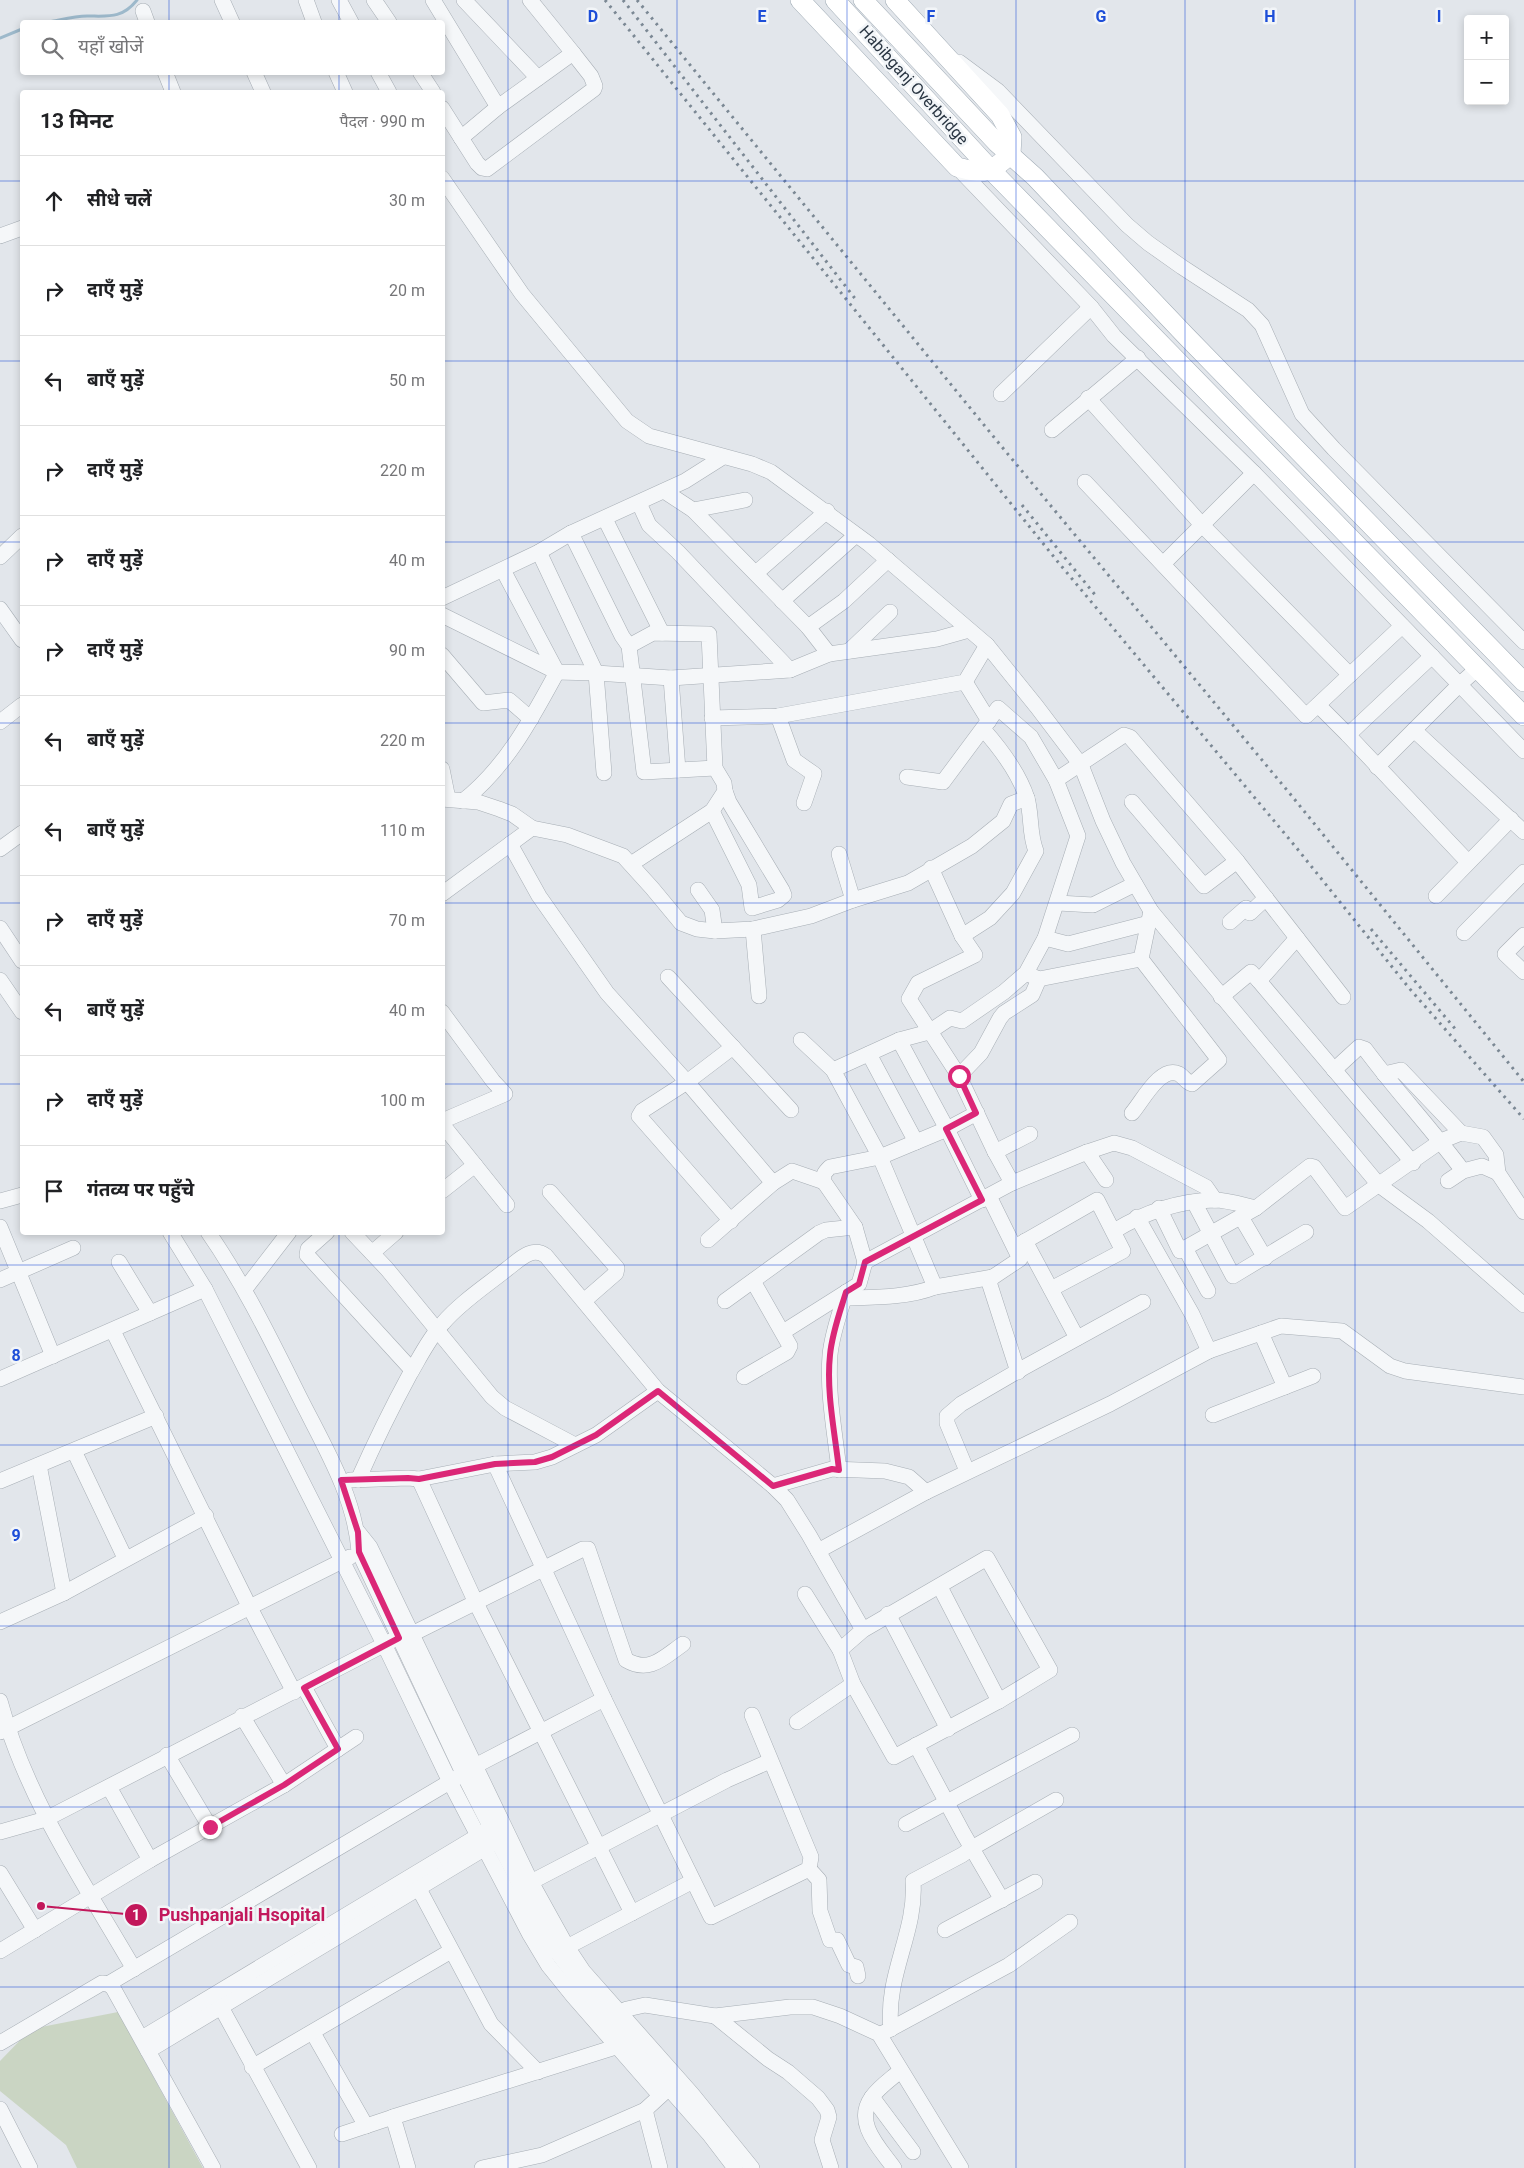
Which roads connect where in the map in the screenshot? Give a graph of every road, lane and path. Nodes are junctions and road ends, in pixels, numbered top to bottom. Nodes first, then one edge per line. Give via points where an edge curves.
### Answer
1 (222, 0) edge
2 (306, 0) edge
3 (339, 0) edge
4 (374, 0) edge
5 (433, 0) edge
6 (464, 0) edge
7 (530, 0) edge
8 (800, 0) edge
9 (835, 0) edge
10 (863, 0) edge
11 (895, 0) edge
12 (231, 20) edge
13 (313, 20) edge
14 (350, 20) edge
15 (387, 20) edge
16 (936, 44) junction
17 (573, 53) junction
18 (166, 75) edge
19 (255, 75) edge
20 (337, 75) edge
21 (380, 75) edge
22 (422, 75) edge
23 (538, 78) junction
24 (172, 90) edge
25 (262, 90) edge
26 (344, 90) edge
27 (389, 90) edge
28 (432, 90) edge
29 (498, 106) junction
30 (445, 113) edge
31 (461, 138) junction
32 (1011, 154) junction
33 (957, 167) junction
34 (992, 171) junction
35 (445, 182) edge
36 (20, 229) edge
37 (0, 236) edge
38 (1091, 306) junction
39 (1138, 358) junction
40 (1001, 394) dead end
41 (1088, 398) junction
42 (1052, 430) dead end
43 (723, 457) junction
44 (1254, 473) junction
45 (1084, 482) dead end
46 (664, 491) junction
47 (745, 500) dead end
48 (639, 503) junction
49 (694, 510) junction
50 (826, 511) junction
51 (605, 518) junction
52 (1202, 526) junction
53 (571, 533) junction
54 (856, 535) junction
55 (20, 541) edge
56 (539, 552) junction
57 (0, 558) edge
58 (888, 560) junction
59 (1163, 564) junction
60 (503, 570) junction
61 (756, 573) junction
62 (445, 597) edge
63 (782, 601) junction
64 (0, 609) edge
65 (890, 612) dead end
66 (445, 616) edge
67 (1402, 626) junction
68 (808, 627) junction
69 (969, 630) junction
70 (662, 633) junction
71 (20, 637) edge
72 (1524, 642) edge
73 (630, 646) junction
74 (987, 646) junction
75 (849, 651) junction
76 (828, 654) junction
77 (1432, 656) junction
78 (445, 659) edge
79 (1477, 669) junction
80 (790, 670) junction
81 (557, 672) junction
82 (596, 673) junction
83 (710, 675) junction
84 (1350, 675) junction
85 (634, 677) junction
86 (671, 678) junction
87 (965, 682) junction
88 (1524, 682) edge
89 (1460, 684) junction
90 (1318, 705) junction
91 (20, 707) edge
92 (778, 716) junction
93 (1524, 716) edge
94 (712, 718) junction
95 (531, 719) junction
96 (0, 722) edge
97 (986, 725) junction
98 (1414, 730) junction
99 (1348, 735) junction
100 (1524, 751) edge
101 (1081, 765) junction
102 (1377, 767) junction
103 (715, 768) junction
104 (678, 770) junction
105 (604, 773) dead end
106 (907, 777) dead end
107 (445, 779) edge
108 (1056, 780) junction
109 (725, 791) junction
110 (1027, 798) junction
111 (451, 800) edge
112 (1132, 802) dead end
113 (804, 803) dead end
114 (712, 810) junction
115 (1510, 819) junction
116 (532, 828) junction
117 (1524, 832) edge
118 (20, 835) edge
119 (510, 844) junction
120 (0, 848) edge
121 (839, 854) dead end
122 (1237, 861) junction
123 (1468, 862) junction
124 (631, 864) junction
125 (931, 868) junction
126 (1524, 872) edge
127 (1135, 884) junction
128 (698, 890) dead end
129 (445, 892) edge
130 (1436, 896) dead end
131 (1266, 898) junction
132 (853, 900) junction
133 (1058, 903) junction
134 (752, 908) junction
135 (1150, 917) junction
136 (1230, 922) dead end
137 (0, 928) edge
138 (754, 928) junction
139 (715, 931) junction
140 (1464, 933) dead end
141 (1524, 935) edge
142 (962, 936) junction
143 (1045, 938) junction
144 (1297, 938) junction
145 (20, 957) edge
146 (1141, 959) junction
147 (1524, 972) edge
148 (1032, 976) junction
149 (668, 977) dead end
150 (0, 980) edge
151 (1258, 981) junction
152 (759, 996) dead end
153 (1343, 996) dead end
154 (1221, 997) junction
155 (20, 1009) edge
156 (445, 1016) edge
157 (929, 1032) junction
158 (801, 1040) dead end
159 (899, 1040) junction
160 (733, 1047) junction
161 (869, 1054) junction
162 (834, 1070) junction
163 (1334, 1070) junction
164 (1384, 1074) junction
165 (959, 1076) junction
166 (687, 1082) junction
167 (791, 1110) dead end
168 (976, 1113) junction
169 (1132, 1113) dead end
170 (445, 1121) edge
171 (445, 1126) edge
172 (946, 1129) junction
173 (1461, 1133) junction
174 (1030, 1134) dead end
175 (1441, 1141) junction
176 (916, 1142) junction
177 (995, 1152) junction
178 (1088, 1152) junction
179 (880, 1157) junction
180 (1413, 1163) junction
181 (475, 1165) junction
182 (1463, 1171) junction
183 (1498, 1172) junction
184 (1106, 1180) dead end
185 (1448, 1181) dead end
186 (824, 1182) junction
187 (1012, 1183) junction
188 (773, 1184) junction
189 (1379, 1184) junction
190 (445, 1189) edge
191 (550, 1192) dead end
192 (20, 1196) edge
193 (985, 1198) junction
194 (1215, 1200) junction
195 (0, 1201) edge
196 (1194, 1202) junction
197 (507, 1205) dead end
198 (1159, 1208) junction
199 (1256, 1208) junction
200 (1524, 1212) edge
201 (1137, 1217) junction
202 (1241, 1217) junction
203 (731, 1221) junction
204 (0, 1227) edge
205 (855, 1227) junction
206 (1114, 1231) junction
207 (1306, 1232) dead end
208 (1210, 1234) junction
209 (172, 1235) edge
210 (210, 1235) edge
211 (287, 1235) edge
212 (324, 1235) edge
213 (355, 1235) edge
214 (393, 1235) edge
215 (914, 1235) junction
216 (708, 1240) dead end
217 (1020, 1244) junction
218 (73, 1248) dead end
219 (1185, 1248) junction
220 (372, 1253) junction
221 (1265, 1258) junction
222 (119, 1262) dead end
223 (865, 1262) junction
224 (19, 1272) junction
225 (993, 1277) junction
226 (0, 1280) edge
227 (753, 1281) junction
228 (935, 1287) junction
229 (245, 1289) junction
230 (1051, 1289) junction
231 (204, 1290) junction
232 (1208, 1291) dead end
233 (845, 1295) junction
234 (585, 1300) junction
235 (725, 1301) dead end
236 (1143, 1302) dead end
237 (1524, 1304) edge
238 (150, 1313) junction
239 (437, 1330) junction
240 (113, 1331) junction
241 (783, 1332) junction
242 (1261, 1333) junction
243 (1077, 1338) junction
244 (1209, 1351) junction
245 (53, 1356) junction
246 (412, 1370) junction
247 (1018, 1372) junction
248 (1313, 1376) dead end
249 (744, 1377) dead end
250 (0, 1379) edge
251 (1284, 1387) junction
252 (1524, 1388) edge
253 (658, 1391) junction
254 (156, 1416) junction
255 (1213, 1416) dead end
256 (575, 1445) junction
257 (74, 1451) junction
258 (495, 1464) junction
259 (39, 1465) junction
260 (839, 1470) junction
261 (967, 1472) junction
262 (419, 1479) junction
263 (341, 1480) junction
264 (358, 1480) junction
265 (0, 1482) edge
266 (773, 1486) junction
267 (926, 1492) junction
268 (206, 1516) junction
269 (365, 1550) junction
270 (818, 1551) junction
271 (125, 1558) junction
272 (342, 1561) junction
273 (544, 1569) junction
274 (940, 1587) junction
275 (64, 1593) junction
276 (805, 1594) dead end
277 (476, 1603) junction
278 (249, 1606) junction
279 (888, 1614) junction
280 (0, 1622) edge
281 (863, 1630) junction
282 (406, 1636) junction
283 (384, 1644) junction
284 (684, 1644) dead end
285 (840, 1650) junction
286 (853, 1684) junction
287 (299, 1690) junction
288 (604, 1699) junction
289 (0, 1701) edge
290 (999, 1701) junction
291 (752, 1715) dead end
292 (242, 1716) junction
293 (797, 1722) dead end
294 (948, 1729) junction
295 (4, 1731) edge
296 (541, 1732) junction
297 (1072, 1735) dead end
298 (356, 1737) dead end
299 (916, 1745) junction
300 (338, 1749) junction
301 (168, 1755) junction
302 (770, 1761) junction
303 (469, 1770) junction
304 (450, 1782) junction
305 (284, 1785) junction
306 (109, 1787) junction
307 (1056, 1800) dead end
308 (946, 1802) junction
309 (662, 1813) junction
310 (46, 1819) junction
311 (906, 1824) dead end
312 (210, 1827) junction
313 (0, 1832) edge
314 (493, 1835) junction
315 (598, 1846) junction
316 (972, 1848) junction
317 (150, 1860) junction
318 (809, 1868) junction
319 (0, 1873) edge
320 (692, 1881) junction
321 (531, 1882) junction
322 (1035, 1882) dead end
323 (418, 1888) junction
324 (92, 1897) junction
325 (1002, 1900) junction
326 (632, 1912) junction
327 (1070, 1922) dead end
328 (35, 1930) junction
329 (945, 1930) dead end
330 (567, 1948) junction
331 (0, 1950) edge
332 (451, 1951) junction
333 (134, 1969) junction
334 (858, 1976) dead end
335 (108, 1984) junction
336 (221, 2008) junction
337 (613, 2015) junction
338 (715, 2016) junction
339 (313, 2032) junction
340 (885, 2032) junction
341 (0, 2043) edge
342 (145, 2045) junction
343 (622, 2045) junction
344 (252, 2067) junction
345 (900, 2071) junction
346 (538, 2072) junction
347 (669, 2088) junction
348 (872, 2097) junction
349 (0, 2109) edge
350 (645, 2110) junction
351 (393, 2117) junction
352 (366, 2126) junction
353 (342, 2134) dead end
354 (913, 2152) dead end
355 (542, 2155) junction
356 (30, 2168) edge
357 (213, 2168) edge
358 (309, 2168) edge
359 (408, 2168) edge
360 (482, 2168) edge
361 (528, 2168) edge
362 (660, 2168) edge
363 (735, 2168) edge
364 (752, 2168) edge
365 (832, 2168) edge
366 (894, 2168) edge
367 (961, 2168) edge

1 - 12 street
2 - 13 street
3 - 14 street
4 - 15 street
5 - 29 street
6 - 23 street
7 - 17 street
8 - 33 main road
9 - 34 main road, Habibganj Overbridge
10 - 32 main road, Habibganj Overbridge
11 - 16 main road
16 - 32 main road via 1000,115 1012,137
16 - 72 street via 998,91 1148,243 1248,310 1262,325 1302,414
17 - 23 street
17 - 31 street via 595,86 578,101 487,169 477,163
18 - 24 street
19 - 25 street
20 - 26 street
21 - 27 street
22 - 28 street
23 - 29 street
29 - 31 street
30 - 31 street
32 - 34 main road
32 - 88 main road, Habibganj Overbridge
33 - 34 main road
33 - 38 street
34 - 79 main road, Habibganj Overbridge
35 - 43 street via 522,294 627,420 649,436
36 - 37 street
38 - 39 street via 1109,331
38 - 40 street
39 - 41 street
39 - 44 street
41 - 42 street
41 - 52 street
43 - 46 street
43 - 50 street via 771,472
44 - 52 street
44 - 67 street
45 - 59 street
46 - 48 street
46 - 49 street
47 - 49 street
48 - 51 street
48 - 80 street via 649,525
49 - 61 street
50 - 54 street
50 - 61 street
51 - 53 street
51 - 70 street
52 - 59 street
52 - 84 street
53 - 56 street
53 - 73 street
54 - 58 street
54 - 63 street
55 - 57 street
56 - 60 street
56 - 82 street
58 - 68 street via 844,601
58 - 69 street
59 - 90 street via 1306,716
60 - 62 street
60 - 81 street
61 - 63 street
63 - 68 street
64 - 71 street
65 - 75 street
66 - 81 street
67 - 77 street
67 - 84 street
68 - 76 street
69 - 74 street
69 - 75 street via 937,639
70 - 73 street via 653,633
70 - 83 street via 709,634
73 - 85 street
74 - 87 street
74 - 101 street
75 - 76 street
76 - 80 street
77 - 89 street
77 - 99 street
78 - 95 street via 483,703 509,700
79 - 89 street
79 - 93 main road, Habibganj Overbridge
80 - 83 street
81 - 82 street
81 - 95 street
82 - 85 street
82 - 105 street
83 - 86 street
83 - 94 street
84 - 90 street
85 - 86 street
85 - 104 street via 644,772
86 - 104 street
87 - 92 street
87 - 97 street
89 - 98 street
89 - 100 street
90 - 99 street
91 - 96 street
92 - 94 street
92 - 113 street via 794,760 814,774
94 - 103 street
95 - 111 street via 498,768 479,788
97 - 106 street via 943,782
97 - 108 street via 998,708 1003,710 1031,737
97 - 110 street
98 - 102 street
98 - 115 street
99 - 102 street
101 - 108 street
101 - 122 street via 1124,735 1130,737
101 - 127 street via 1102,821
102 - 123 street
103 - 104 street
103 - 109 street
107 - 111 street
108 - 133 street via 1078,836
109 - 114 street
109 - 134 street via 784,895
110 - 125 street via 1011,804 1003,821 972,846
110 - 142 street via 1031,838 1036,851 1013,893 990,918
111 - 116 street via 478,802 512,814
112 - 122 street via 1204,886
114 - 124 street
114 - 134 street via 750,885
115 - 117 street
115 - 123 street
116 - 119 street
116 - 124 street via 567,835 622,856
118 - 120 street
119 - 129 street
119 - 166 street via 539,896 607,992
121 - 132 street
122 - 131 street
123 - 130 street
124 - 139 street via 681,923
125 - 132 street via 908,883
125 - 142 street
126 - 140 street
127 - 133 street via 1093,905
127 - 135 street
128 - 139 street via 712,910
131 - 136 street via 1250,913 1246,908
131 - 144 street
132 - 138 street via 811,916
133 - 143 street
134 - 138 street
135 - 143 street via 1068,944
135 - 146 street
135 - 154 street
137 - 145 street
138 - 139 street
138 - 152 street
141 - 147 street via 1506,954
142 - 157 street via 975,955 918,983 909,1000
143 - 148 street
144 - 151 street
144 - 153 street
146 - 148 street
146 - 169 street via 1219,1060 1192,1084 1173,1073 1156,1080
148 - 157 street via 962,1021 950,1018
148 - 165 street via 1032,995 1004,1012 981,1053
149 - 160 street
150 - 155 street
151 - 154 street via 1251,972
151 - 163 street
154 - 189 street
156 - 170 street via 505,1094
157 - 159 street
157 - 165 street
158 - 162 street
159 - 161 street
159 - 172 street
160 - 166 street
160 - 167 street
161 - 162 street
161 - 176 street
162 - 179 street
163 - 164 street via 1362,1047
163 - 180 street
164 - 173 street via 1401,1070
164 - 175 street
165 - 168 street
166 - 188 street
166 - 203 street via 639,1116
168 - 172 street
168 - 177 street
171 - 181 street
172 - 176 street
172 - 193 street
173 - 175 street
173 - 183 street via 1483,1137 1496,1155
174 - 177 street
175 - 180 street
175 - 182 street
176 - 179 street
177 - 187 street
178 - 184 street
178 - 187 street
178 - 194 street via 1114,1143 1132,1148 1206,1187
179 - 186 street via 830,1167 823,1177
179 - 215 street
180 - 189 street
181 - 190 street
181 - 197 street
182 - 183 street via 1482,1166
182 - 185 street
183 - 200 street
186 - 188 street via 792,1171
186 - 205 street
187 - 193 street
188 - 203 street
189 - 199 street via 1345,1208 1310,1166
189 - 237 street via 1428,1221
191 - 234 street via 617,1268 616,1273
192 - 195 street
193 - 215 street
193 - 217 street
194 - 196 street
194 - 199 street
196 - 198 street
196 - 208 street
198 - 201 street
198 - 219 street via 1180,1251
199 - 202 street
201 - 206 street
201 - 244 street via 1192,1314
202 - 208 street
202 - 221 street
203 - 216 street
204 - 224 street
205 - 223 street
205 - 227 street via 819,1233
206 - 217 street via 1097,1200
206 - 230 street via 1123,1251
207 - 221 street
208 - 219 street
208 - 221 street via 1233,1276
209 - 231 street
210 - 229 street
211 - 229 street
212 - 246 street via 308,1249 307,1255
213 - 220 street
214 - 220 street
215 - 223 street
215 - 228 street
217 - 225 street via 1020,1259
217 - 230 street
218 - 224 street
219 - 232 street
220 - 239 street
222 - 238 street
223 - 233 street via 859,1284
224 - 226 street
224 - 245 street
225 - 228 street
225 - 247 street via 989,1282
227 - 235 street
227 - 241 street
228 - 233 street via 898,1294
229 - 263 street
230 - 243 street
231 - 238 street
231 - 272 street
233 - 241 street
233 - 260 street via 830,1356
234 - 239 street via 546,1256 533,1252 468,1300
234 - 253 street
236 - 243 street
238 - 240 street
239 - 246 street
239 - 256 street via 492,1397 505,1408
240 - 245 street
240 - 254 street
241 - 249 street via 790,1349
242 - 244 street
242 - 251 street
242 - 252 street via 1281,1326 1342,1331 1390,1366 1405,1371
243 - 247 street
244 - 261 street via 1110,1404
245 - 250 street
246 - 264 street
247 - 261 street via 961,1404 947,1416 947,1424
248 - 251 street
251 - 255 street
253 - 256 street via 596,1435
253 - 266 street
254 - 257 street
254 - 268 street
256 - 258 street via 535,1462
257 - 259 street
257 - 271 street
258 - 262 street
258 - 273 street
259 - 265 street
259 - 275 street
260 - 266 street via 832,1469
260 - 267 street via 885,1471 909,1476
261 - 267 street
262 - 264 street
262 - 277 street
263 - 264 street
263 - 269 street
266 - 270 street via 787,1500
267 - 270 street
268 - 271 street
268 - 278 street
269 - 272 street
269 - 282 street
270 - 281 street
271 - 275 street
272 - 278 street
272 - 283 street
273 - 277 street
273 - 284 street via 588,1549 626,1660 635,1665 654,1664
273 - 288 street
274 - 279 street
274 - 290 street
274 - 290 street via 987,1558 1050,1670
275 - 280 street
276 - 285 street
277 - 282 street
277 - 296 street
278 - 287 street
278 - 295 street
279 - 281 street
279 - 294 street
281 - 285 street
282 - 283 street
282 - 303 street
283 - 287 street
283 - 304 street
285 - 286 street
286 - 293 street
286 - 299 street via 894,1757
287 - 292 street
287 - 300 street
288 - 296 street
288 - 309 street
289 - 295 street
290 - 294 street
291 - 302 street
292 - 301 street
292 - 305 street
294 - 299 street
295 - 310 street
296 - 303 street
296 - 315 street
297 - 308 street
298 - 300 street
299 - 308 street
300 - 305 street
301 - 306 street
301 - 312 street
302 - 309 street
302 - 318 street via 806,1845
303 - 304 street
303 - 314 street
304 - 314 street
304 - 333 street
305 - 312 street
306 - 310 street
306 - 317 street
307 - 316 street
308 - 311 street
308 - 316 street
309 - 315 street
309 - 320 street
310 - 313 street
310 - 324 street
312 - 317 street
314 - 321 street
314 - 323 street
314 - 337 street via 549,1942
314 - 342 street
314 - 343 street via 530,1935 548,1965
315 - 321 street
315 - 326 street
316 - 325 street
316 - 340 street via 913,1881 909,1926 894,1976
317 - 324 street
318 - 320 street via 711,1917
318 - 334 street via 819,1880 820,1911 830,1940 837,1940 849,1965 856,1967
319 - 328 street
320 - 326 street
321 - 330 street
322 - 325 street
323 - 332 street
323 - 336 street
324 - 328 street
324 - 333 street
325 - 329 street
326 - 330 street
327 - 340 street via 1009,1965
328 - 331 street
330 - 337 street
332 - 339 street
332 - 346 street via 492,2024
333 - 335 street
335 - 341 street via 102,1984
335 - 342 street
336 - 342 street
336 - 344 street
337 - 338 street via 645,2005
337 - 343 street
337 - 347 street
338 - 340 street via 813,2007
338 - 365 street via 805,2086 827,2110 829,2117 822,2140
339 - 344 street
339 - 352 street
340 - 345 street
342 - 357 street
343 - 346 street
343 - 347 street
344 - 358 street
345 - 348 street
345 - 367 street
346 - 351 street
347 - 350 street
347 - 363 street
347 - 364 street
348 - 354 street
348 - 366 street via 864,2122
349 - 356 street
350 - 355 street
350 - 362 street
351 - 352 street
351 - 359 street
352 - 353 street
355 - 360 street
355 - 361 street

